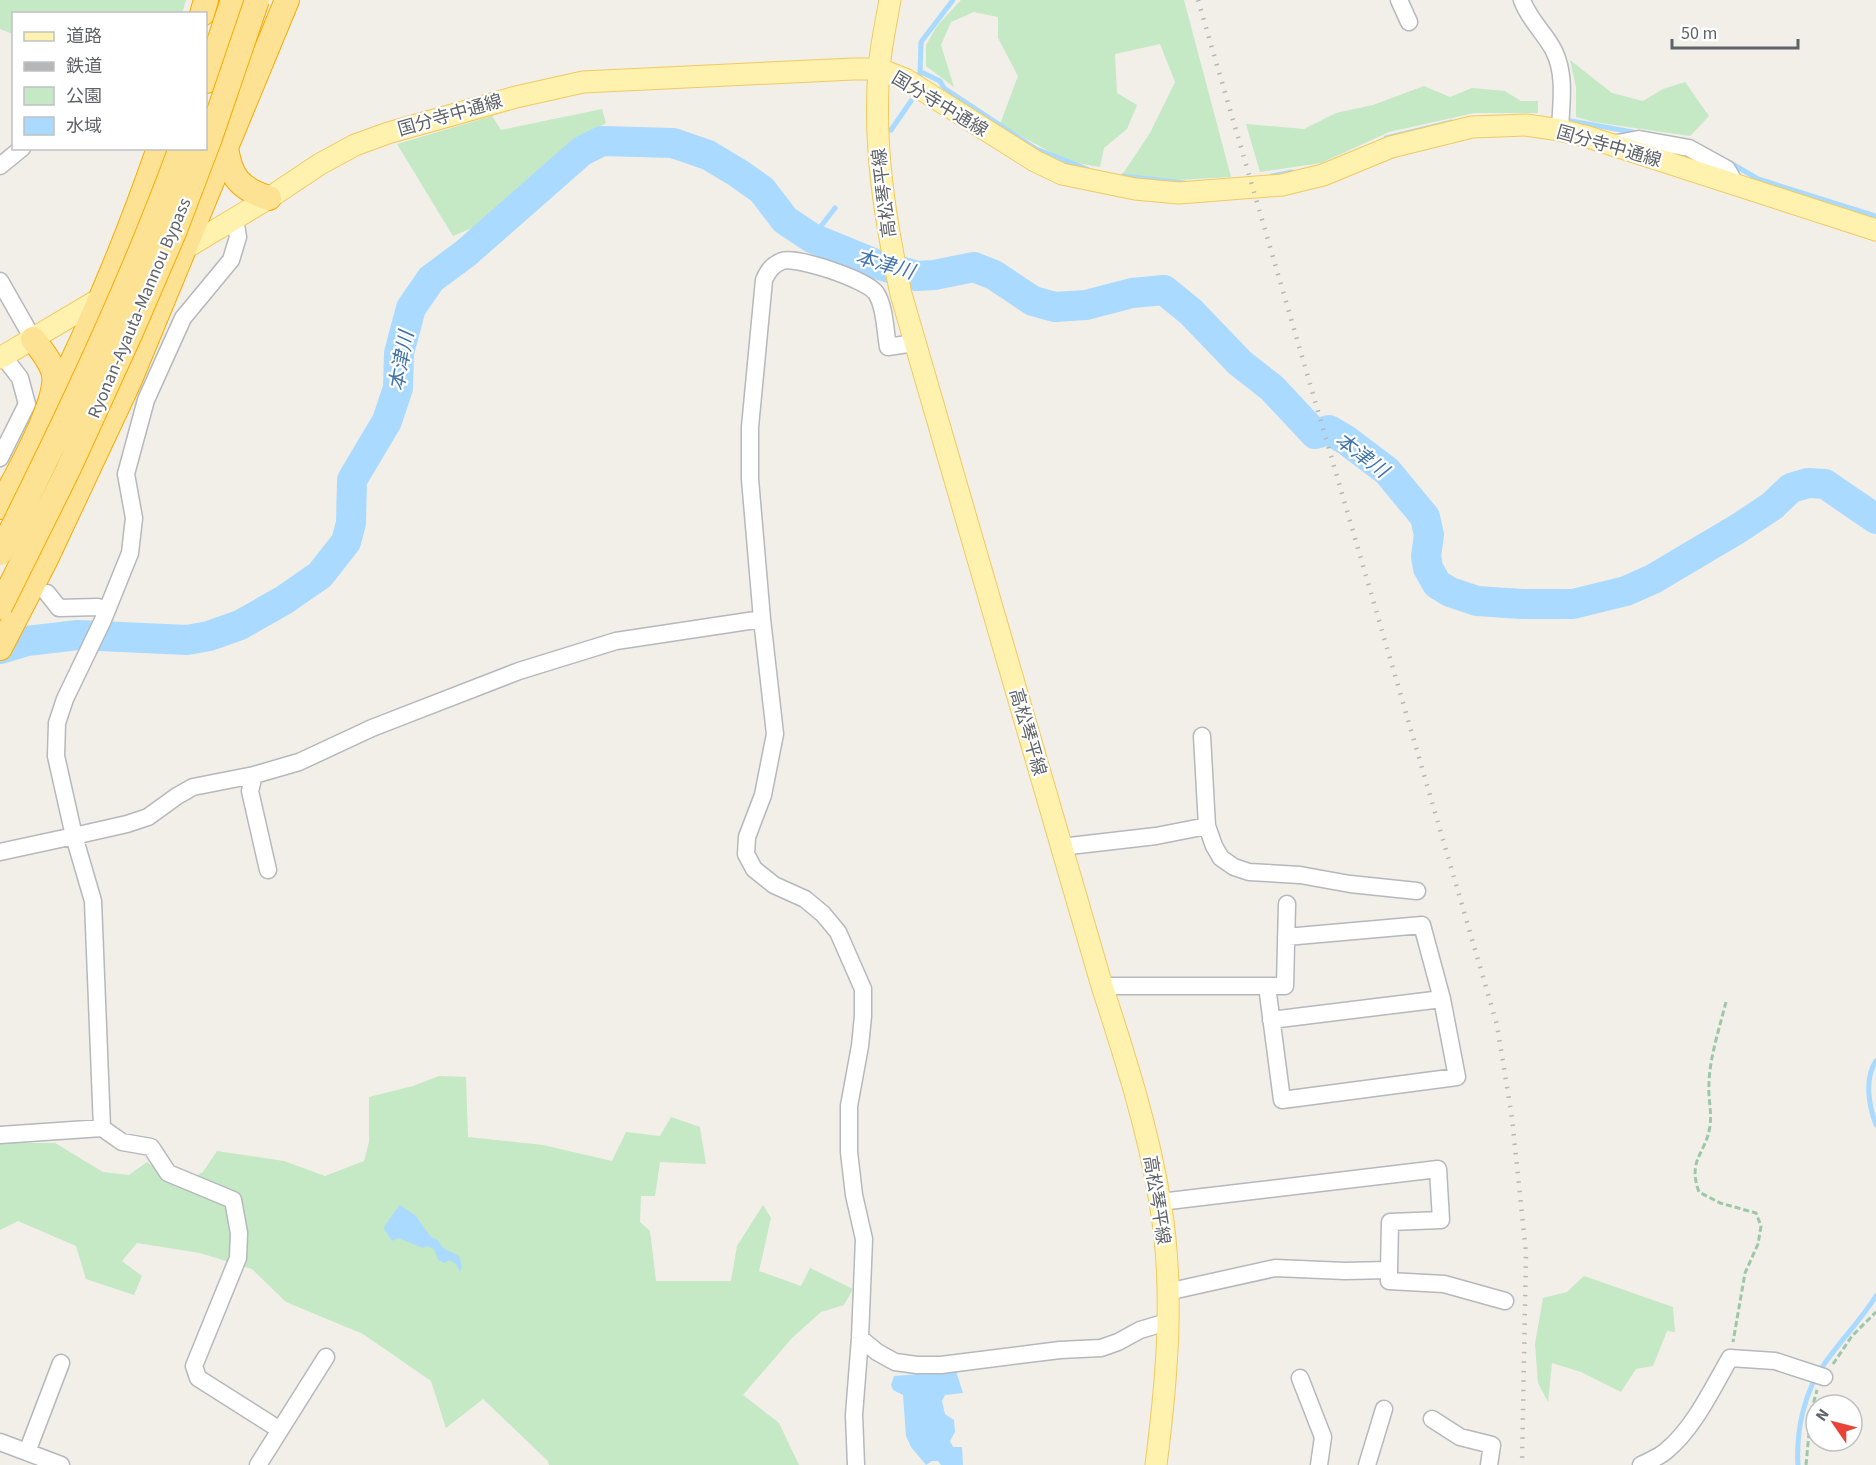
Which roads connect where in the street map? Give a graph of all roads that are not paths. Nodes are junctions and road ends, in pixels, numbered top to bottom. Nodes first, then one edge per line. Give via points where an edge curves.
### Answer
1 (233, 0) edge
2 (257, 0) edge
3 (288, 0) edge
4 (890, 0) edge
5 (1399, 0) edge
6 (1522, 0) edge
7 (1409, 22) dead end
8 (879, 69) junction
9 (207, 78) edge
10 (1560, 130) junction
11 (207, 146) edge
12 (226, 147) junction
13 (20, 150) edge
14 (158, 150) edge
15 (180, 150) edge
16 (205, 150) edge
17 (0, 166) edge
18 (269, 198) junction
19 (235, 218) junction
20 (1876, 230) edge
21 (184, 248) junction
22 (0, 281) edge
23 (102, 297) junction
24 (33, 339) junction
25 (914, 343) junction
26 (1, 357) edge
27 (47, 413) junction
28 (0, 458) edge
29 (0, 507) edge
30 (0, 553) edge
31 (47, 593) dead end
32 (11, 606) edge
33 (104, 615) junction
34 (762, 619) junction
35 (0, 648) edge
36 (1202, 736) dead end
37 (254, 775) junction
38 (1207, 826) junction
39 (74, 836) junction
40 (1061, 846) junction
41 (0, 852) edge
42 (268, 870) dead end
43 (1417, 891) dead end
44 (1287, 904) dead end
45 (1286, 937) junction
46 (1102, 986) junction
47 (1266, 986) junction
48 (1442, 999) junction
49 (1271, 1020) junction
50 (102, 1128) junction
51 (0, 1135) edge
52 (1160, 1202) junction
53 (1389, 1270) junction
54 (1167, 1292) junction
55 (1505, 1301) dead end
56 (1167, 1323) junction
57 (860, 1338) junction
58 (326, 1357) dead end
59 (61, 1363) dead end
60 (1820, 1376) dead end
61 (1300, 1378) dead end
62 (1384, 1410) dead end
63 (1432, 1419) dead end
64 (280, 1430) junction
65 (0, 1443) edge
66 (27, 1452) junction
67 (61, 1465) edge
68 (258, 1465) edge
69 (856, 1465) edge
70 (1156, 1465) edge
71 (1319, 1465) edge
72 (1367, 1465) edge
73 (1489, 1465) edge
74 (1641, 1465) edge

1 - 9 highway
2 - 11 highway, Ryonan-Ayauta-Mannou Bypass, bridge
3 - 12 highway
4 - 8 main road, 高松琴平線
5 - 7 street
6 - 10 street via 1527,14 1554,51 1561,73
8 - 10 main road, 国分寺中通線 via 905,80 1062,174 1114,186 1179,193 1282,185 1323,175 1391,147 1472,127 1526,125
8 - 18 main road, 国分寺中通線 via 583,82 516,97 355,145
8 - 25 main road, 高松琴平線 via 881,176 891,249
10 - 20 main road, 国分寺中通線
12 - 18 highway via 228,165 239,182
12 - 21 highway
13 - 17 street
14 - 23 highway
15 - 30 highway, Ryonan-Ayauta-Mannou Bypass, bridge via 108,328
16 - 32 highway, Ryonan-Ayauta-Mannou Bypass, bridge via 175,230
18 - 19 main road, 国分寺中通線
19 - 21 main road, 国分寺中通線
19 - 33 street via 238,237 231,260 183,318 146,400 126,474 134,518 130,553
21 - 23 main road, 国分寺中通線
21 - 32 highway via 129,382
22 - 24 street
23 - 24 main road, 国分寺中通線
23 - 27 highway
24 - 26 main road, 国分寺中通線
24 - 27 highway via 54,374 54,395
25 - 34 street via 888,347 880,302 864,283 797,260 783,261 770,268 764,280 750,428 750,479
25 - 40 main road, 高松琴平線
26 - 28 street via 20,378 27,404
27 - 29 highway
31 - 33 street via 59,608 98,607
32 - 35 highway
33 - 39 street via 57,723 56,756
34 - 37 street via 616,641 519,671 372,728 299,762
34 - 57 street via 775,734 763,795 747,837 746,854 754,869 774,885 805,899 823,914 838,932 863,989 860,1046 849,1106 849,1152 864,1239
36 - 38 street
37 - 39 street via 193,787 148,817
37 - 42 street via 250,791
38 - 40 street
38 - 43 street via 1221,858 1249,872
39 - 41 street
39 - 50 street via 93,901
40 - 46 main road, 高松琴平線
44 - 45 street
45 - 47 street via 1285,986
45 - 48 street via 1422,926
46 - 47 street
46 - 52 main road, 高松琴平線 via 1127,1065
47 - 49 street
48 - 49 street
48 - 49 street via 1457,1077 1282,1101
50 - 51 street
50 - 64 street via 122,1142 151,1147 168,1173 234,1200 238,1258 194,1366 198,1378
52 - 53 street via 1438,1169 1441,1220 1390,1222
52 - 54 main road, 高松琴平線
53 - 54 street via 1275,1268
53 - 55 street via 1389,1281 1444,1284
54 - 56 main road, 高松琴平線
56 - 57 street via 1140,1330 1101,1348 941,1365 895,1362
56 - 70 main road, 高松琴平線
57 - 69 street via 854,1415
58 - 64 street
59 - 66 street
60 - 74 street via 1775,1361 1730,1358 1678,1440
61 - 71 street via 1323,1437
62 - 72 street
63 - 73 street via 1461,1437 1492,1445
64 - 68 street
65 - 66 street
66 - 67 street

